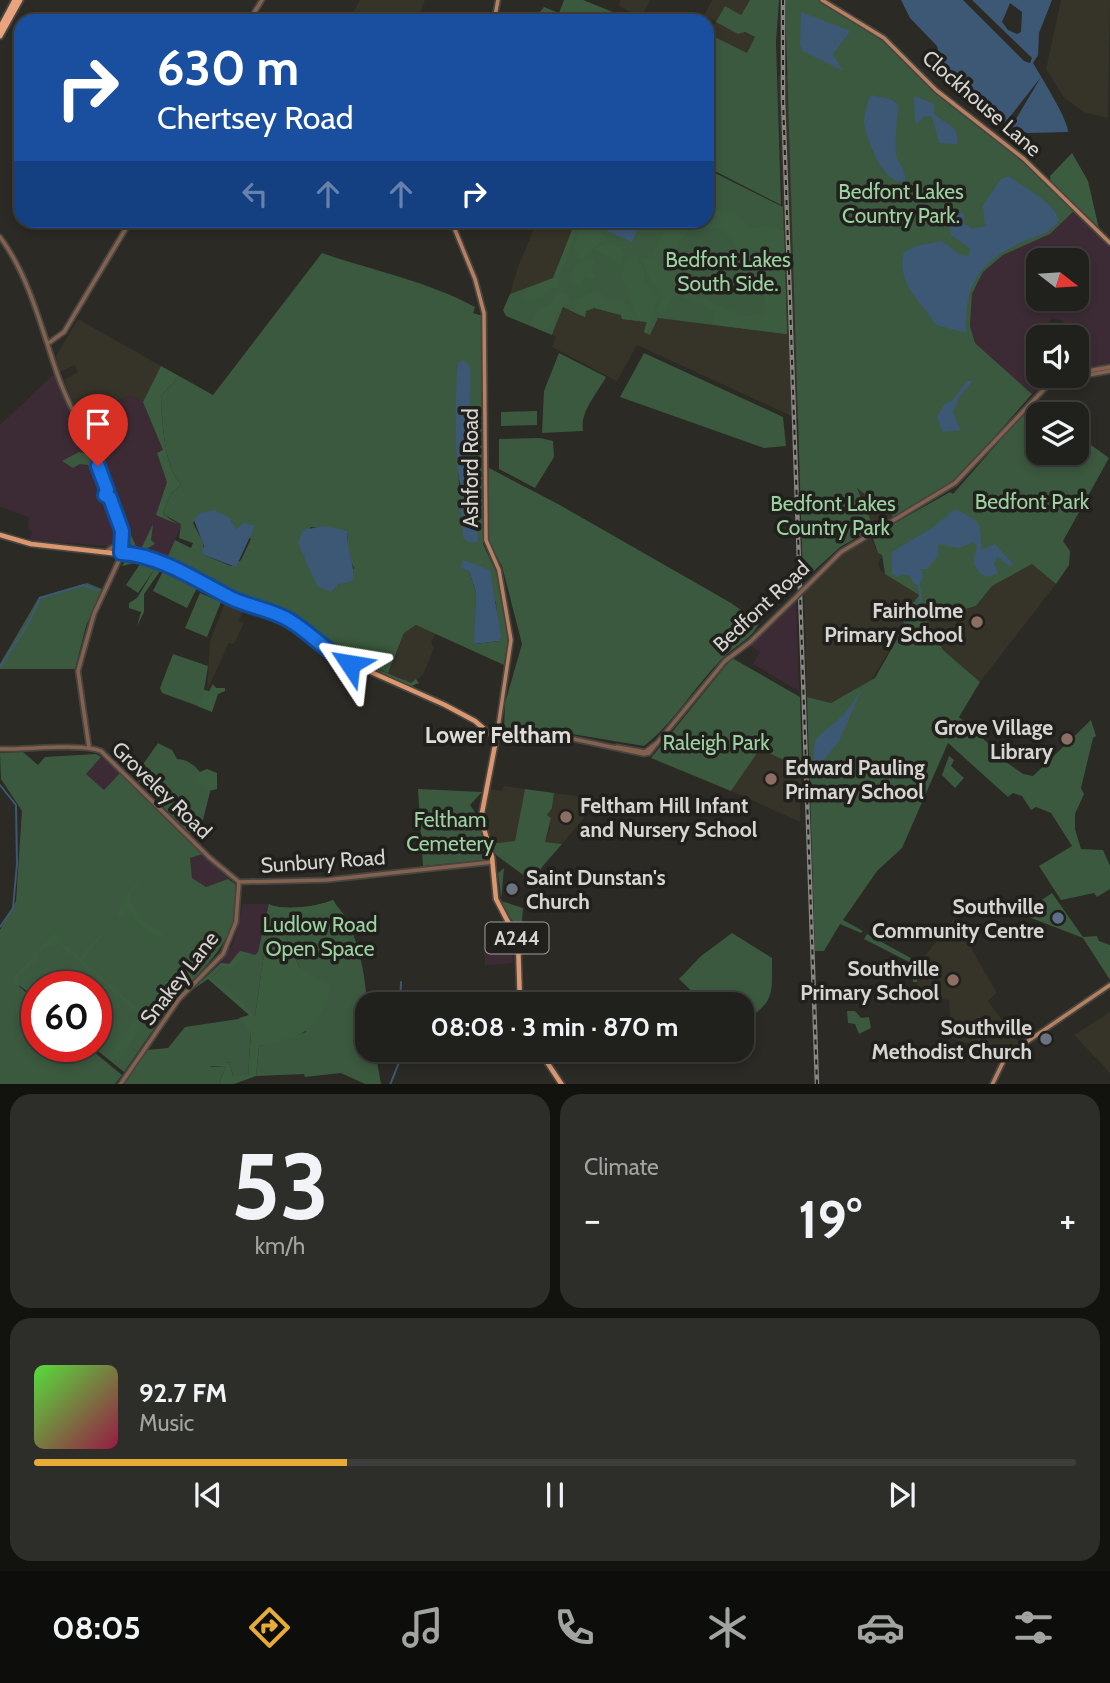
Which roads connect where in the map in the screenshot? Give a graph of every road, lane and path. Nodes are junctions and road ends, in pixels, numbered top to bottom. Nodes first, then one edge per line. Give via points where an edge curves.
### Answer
1 (18, 0) edge
2 (822, 0) edge
3 (0, 28) edge
4 (0, 36) edge
5 (126, 228) edge
6 (454, 228) edge
7 (0, 237) edge
8 (1110, 243) edge
9 (50, 342) junction
10 (1089, 369) edge
11 (1110, 369) edge
12 (1089, 375) edge
13 (1044, 388) edge
14 (122, 531) junction
15 (0, 535) edge
16 (122, 540) junction
17 (107, 551) junction
18 (121, 553) junction
19 (133, 554) junction
20 (497, 735) junction
21 (89, 747) junction
22 (0, 749) edge
23 (493, 862) junction
24 (239, 882) junction
25 (1110, 985) edge
26 (520, 992) edge
27 (547, 1062) edge
28 (120, 1084) edge
29 (561, 1084) edge
30 (992, 1084) edge

1 - 3 highway
1 - 4 highway
2 - 8 main road, Clockhouse Lane via 884,38 936,90 1031,166
5 - 9 street via 65,330
6 - 20 main road, Ashford Road via 475,279 484,317 486,540 499,569 511,640
7 - 9 street
9 - 14 street, Groveley Road via 58,377 87,441 84,448 92,450
10 - 11 street, Bedfont Road
11 - 12 street, Bedfont Road
13 - 20 street, Bedfont Road, bridge via 955,483 841,552 725,661 647,752 552,736
14 - 16 street, Groveley Road
14 - 19 main road
15 - 17 main road via 31,544
16 - 17 street
16 - 18 street, Groveley Road
17 - 18 main road
18 - 19 main road
18 - 21 street, Groveley Road via 79,663
19 - 20 main road via 281,616 335,656 453,709
20 - 23 main road, Ashford Road / A244 via 481,813
21 - 22 street
21 - 24 street, Groveley Road via 106,755
23 - 24 street, Sunbury Road via 326,880
23 - 26 main road, A244 via 496,899 518,941
24 - 28 street, Snakey Lane via 236,922 223,954 179,999
25 - 30 main road via 1006,1056
27 - 29 main road

